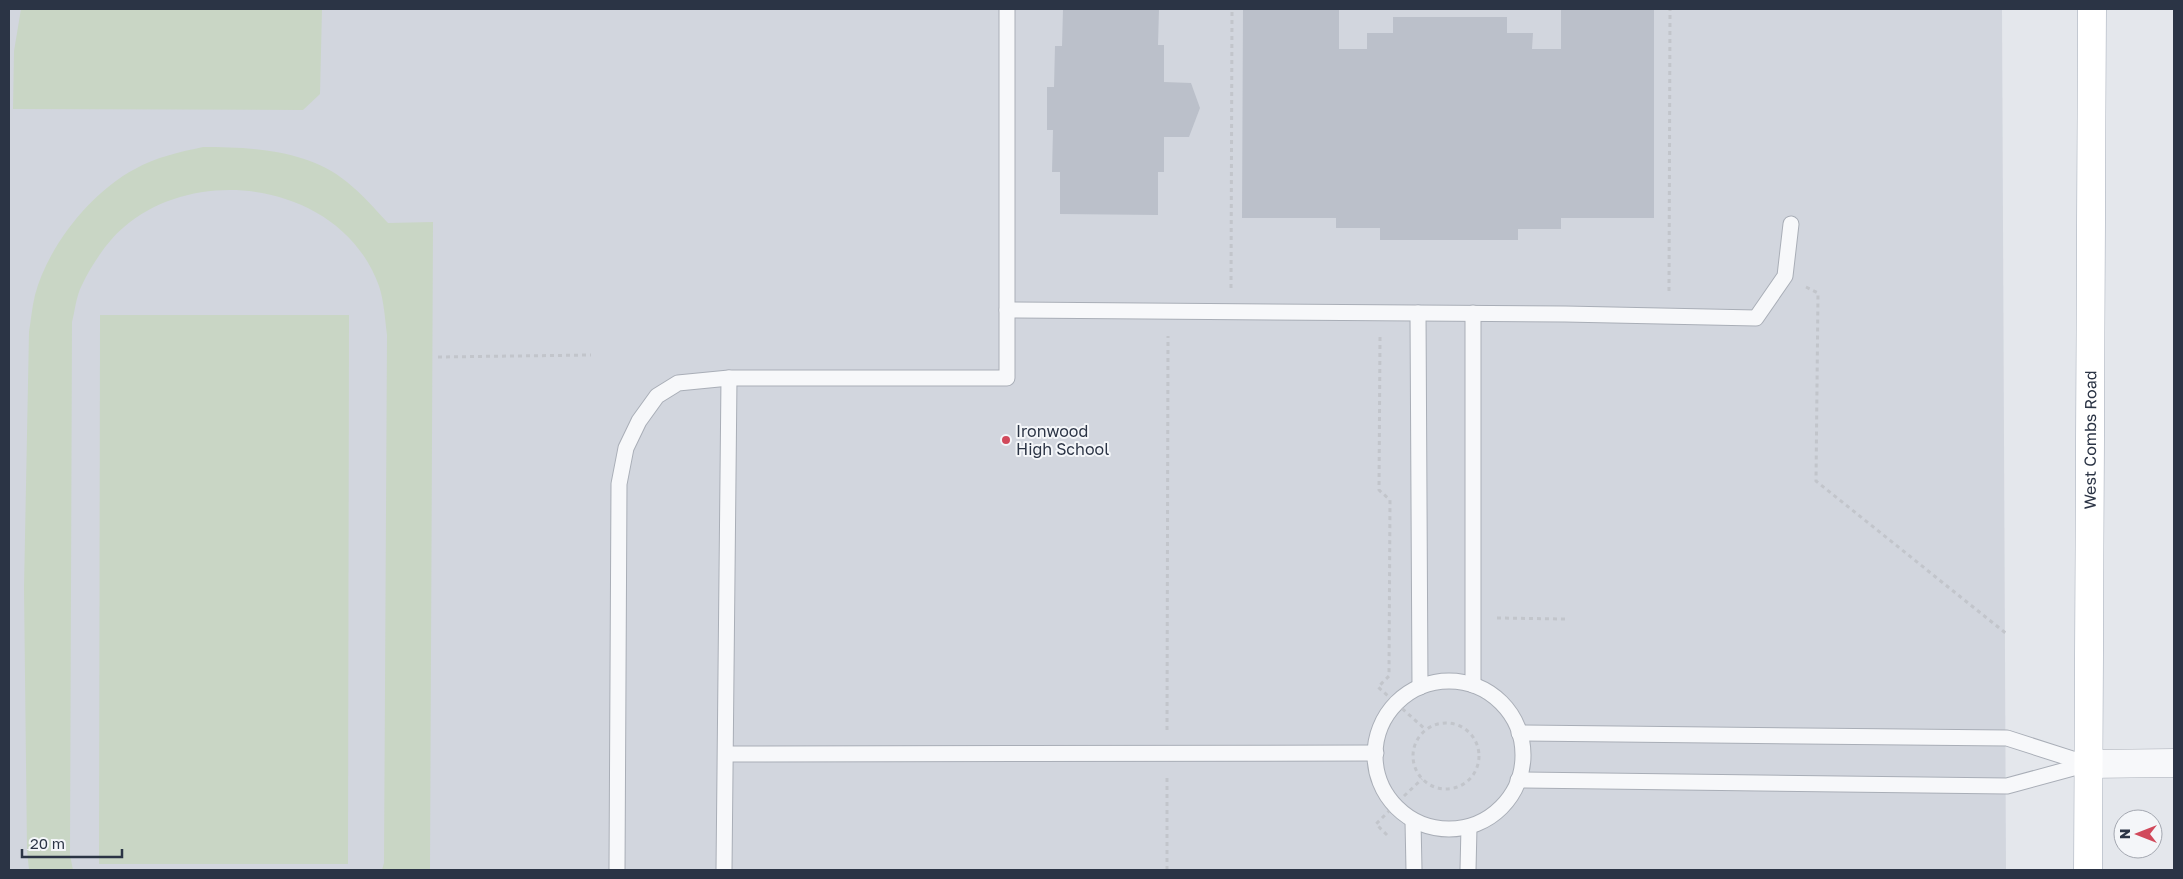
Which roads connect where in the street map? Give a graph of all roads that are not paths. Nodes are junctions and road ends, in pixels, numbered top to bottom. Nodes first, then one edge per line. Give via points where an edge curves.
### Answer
1 (1007, 9) edge
2 (2092, 9) edge
3 (1791, 224) dead end
4 (1007, 310) junction
5 (1418, 313) junction
6 (1473, 313) junction
7 (730, 378) junction
8 (1473, 685) junction
9 (1420, 687) junction
10 (1519, 733) junction
11 (1376, 753) junction
12 (726, 754) junction
13 (2174, 763) edge
14 (2088, 764) junction
15 (1518, 780) junction
16 (1413, 821) junction
17 (1468, 827) junction
18 (617, 870) edge
19 (724, 870) edge
20 (1414, 870) edge
21 (1468, 870) edge
22 (2088, 870) edge

1 - 4 lane
2 - 14 main road, West Combs Road
3 - 6 lane via 1785,276 1756,318
4 - 5 lane
4 - 7 lane via 1007,378
5 - 6 lane
5 - 9 lane
6 - 8 lane
7 - 12 lane
7 - 18 lane via 678,383 657,396 639,421 626,448 619,484
8 - 9 lane via 1455,681
8 - 10 lane via 1493,696 1509,712
9 - 11 lane via 1397,703 1385,718 1376,740
10 - 14 lane via 2007,738
10 - 15 lane via 1522,764
11 - 12 lane
11 - 16 lane via 1381,786 1395,806
12 - 19 lane
13 - 14 street
14 - 15 lane via 2007,786
14 - 22 main road, West Combs Road
15 - 17 lane via 1500,809
16 - 17 lane via 1431,827
16 - 20 lane
17 - 21 lane

